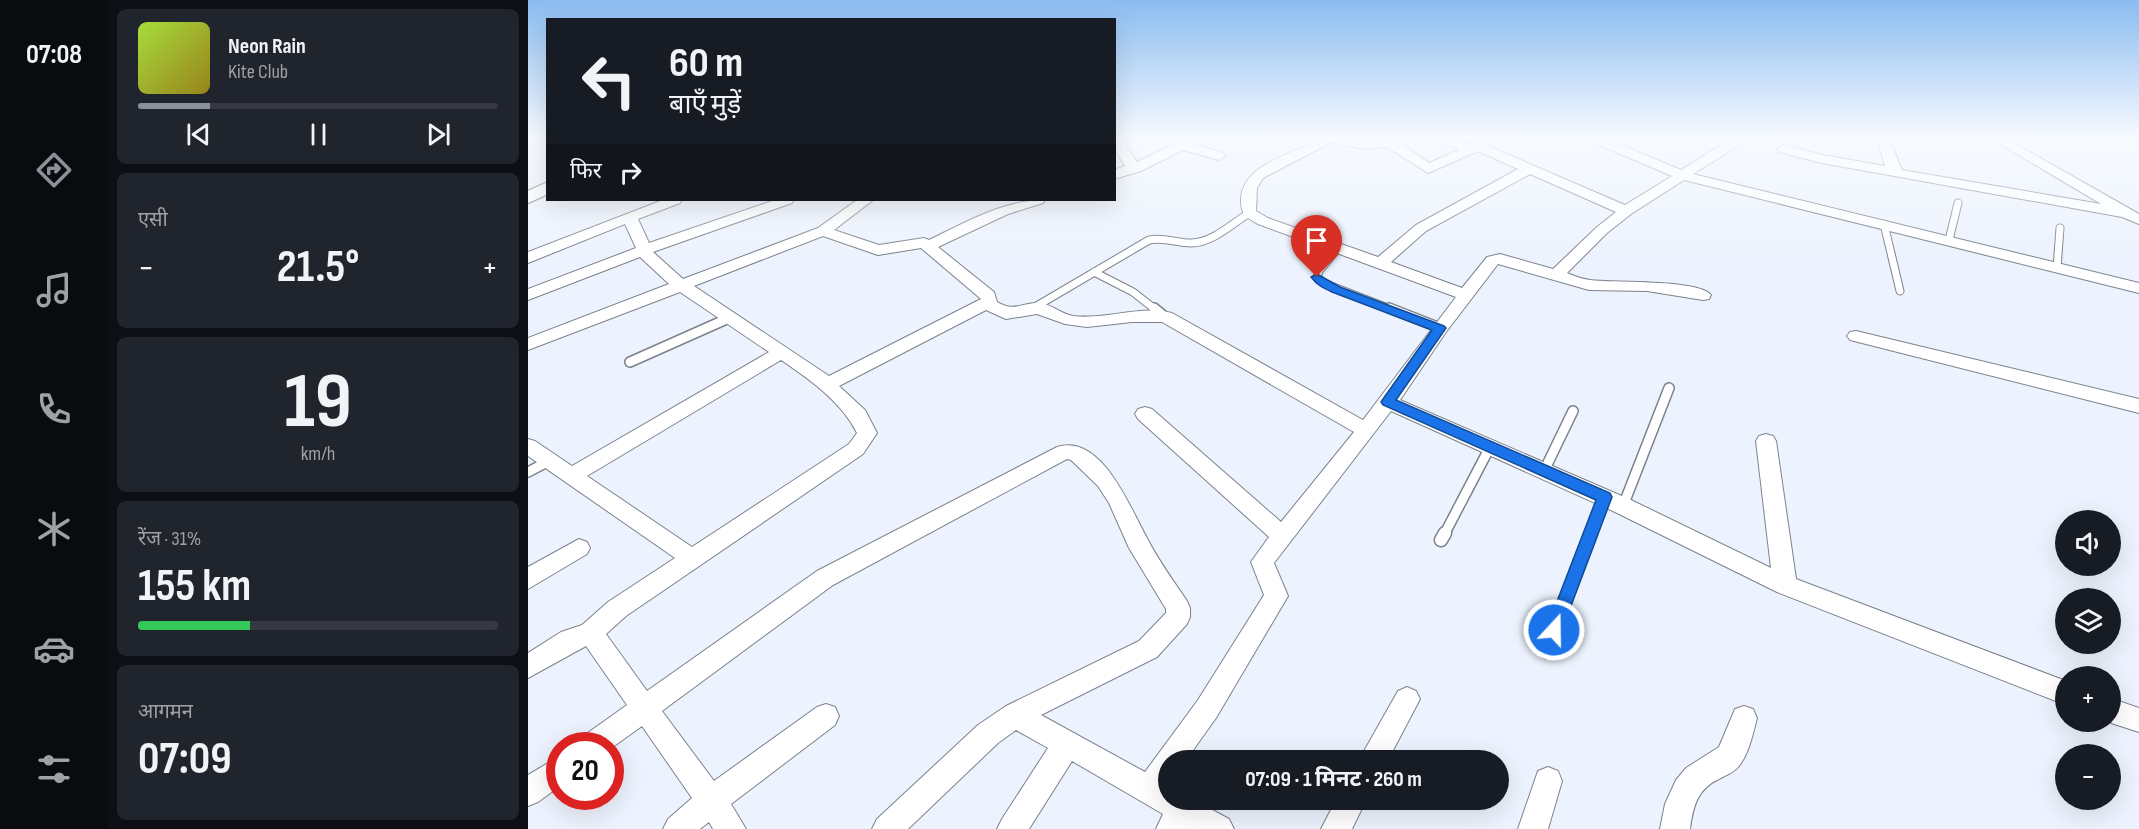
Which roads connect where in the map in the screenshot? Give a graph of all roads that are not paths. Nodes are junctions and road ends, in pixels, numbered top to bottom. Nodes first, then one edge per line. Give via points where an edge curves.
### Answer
1 (1255, 177) edge
2 (1514, 177) edge
3 (1546, 177) edge
4 (1683, 177) edge
5 (1687, 177) edge
6 (1919, 177) edge
7 (2063, 177) edge
8 (546, 188) edge
9 (528, 198) edge
10 (672, 201) edge
11 (784, 201) edge
12 (865, 201) edge
13 (1035, 201) edge
14 (1958, 203) dead end
15 (1626, 211) junction
16 (1249, 213) junction
17 (2133, 217) edge
18 (628, 218) junction
19 (1884, 224) junction
20 (2060, 228) dead end
21 (823, 231) junction
22 (1949, 240) junction
23 (928, 246) junction
24 (1338, 248) junction
25 (644, 250) junction
26 (528, 258) edge
27 (1381, 263) junction
28 (2057, 268) junction
29 (1094, 272) junction
30 (1555, 276) junction
31 (679, 284) junction
32 (2139, 288) edge
33 (1900, 291) dead end
34 (528, 295) edge
35 (1467, 295) junction
36 (1703, 295) dead end
37 (988, 304) junction
38 (1035, 308) junction
39 (1166, 317) junction
40 (729, 318) junction
41 (1440, 328) junction
42 (1856, 336) dead end
43 (528, 344) edge
44 (782, 352) junction
45 (630, 362) dead end
46 (827, 385) junction
47 (1669, 388) dead end
48 (1388, 402) junction
49 (2138, 409) edge
50 (1573, 411) dead end
51 (1145, 414) dead end
52 (1366, 430) junction
53 (1766, 441) dead end
54 (528, 446) edge
55 (1490, 447) junction
56 (549, 461) junction
57 (1544, 471) junction
58 (528, 472) edge
59 (571, 476) junction
60 (1614, 501) junction
61 (1282, 536) junction
62 (1441, 540) dead end
63 (579, 549) dead end
64 (693, 559) junction
65 (528, 579) edge
66 (1785, 585) junction
67 (589, 634) junction
68 (1546, 652) dead end
69 (528, 667) edge
70 (2055, 689) edge
71 (1407, 699) dead end
72 (644, 708) junction
73 (2121, 714) edge
74 (1015, 715) junction
75 (826, 716) dead end
76 (1744, 718) dead end
77 (2139, 720) edge
78 (611, 732) edge
79 (1067, 744) junction
80 (1178, 750) edge
81 (1379, 750) edge
82 (1158, 778) edge
83 (546, 779) edge
84 (1548, 781) dead end
85 (1149, 791) junction
86 (528, 792) edge
87 (711, 801) junction
88 (1346, 810) edge
89 (1176, 819) edge
90 (678, 829) edge
91 (731, 829) edge
92 (886, 829) edge
93 (1012, 829) edge
94 (1219, 829) edge
95 (1336, 829) edge
96 (1533, 829) edge
97 (1675, 829) edge

1 - 16 street via 1248,197
2 - 27 street via 1420,228
3 - 15 street
4 - 15 street
5 - 19 street
6 - 17 street
7 - 17 street
8 - 9 street
10 - 18 street
11 - 25 street
12 - 21 street
13 - 23 street via 1003,211
14 - 22 lane
15 - 30 street
16 - 24 street
16 - 29 lane via 1202,242 1156,238
18 - 25 street
18 - 26 street
19 - 22 street
19 - 33 lane
20 - 28 lane
21 - 23 street via 869,248 911,243
21 - 31 street
22 - 28 street
23 - 37 street via 988,296
24 - 27 street
24 - 41 lane via 1319,271 1317,277 1323,283
25 - 31 street
25 - 34 street
27 - 35 street
28 - 32 street
29 - 38 lane
29 - 39 lane via 1133,292
30 - 35 street via 1494,259
30 - 36 street via 1596,287 1638,285
31 - 40 street
31 - 43 street
35 - 41 street
37 - 38 street via 1006,314
37 - 46 street
38 - 39 street via 1055,318 1080,322 1145,315
39 - 52 street
40 - 44 street
40 - 45 lane
41 - 48 street
42 - 49 street
44 - 46 street
44 - 59 street
46 - 64 street via 858,415 867,433 856,449
47 - 60 lane
48 - 52 street
48 - 55 street
50 - 57 lane
51 - 61 street
52 - 61 street
53 - 66 street
54 - 56 street
55 - 57 street
55 - 62 lane
56 - 58 lane
56 - 59 street
57 - 60 street
59 - 64 street
60 - 66 street
60 - 68 lane
61 - 80 street via 1262,562 1276,596 1207,710
63 - 65 street
64 - 67 street via 617,609
66 - 70 street
67 - 69 street via 577,636
67 - 72 street
71 - 81 street
72 - 74 street via 835,572 1064,452 1073,451 1105,481 1118,500 1137,542 1178,608 1178,617 1148,649
72 - 78 street
72 - 87 street
73 - 77 street
74 - 79 street
74 - 92 street via 988,734
75 - 87 street
76 - 97 street via 1734,748 1724,762 1687,784
79 - 85 street
79 - 93 street
82 - 85 street
83 - 86 street
84 - 96 street
85 - 89 street
87 - 90 street
87 - 91 street
88 - 95 street
89 - 94 street

